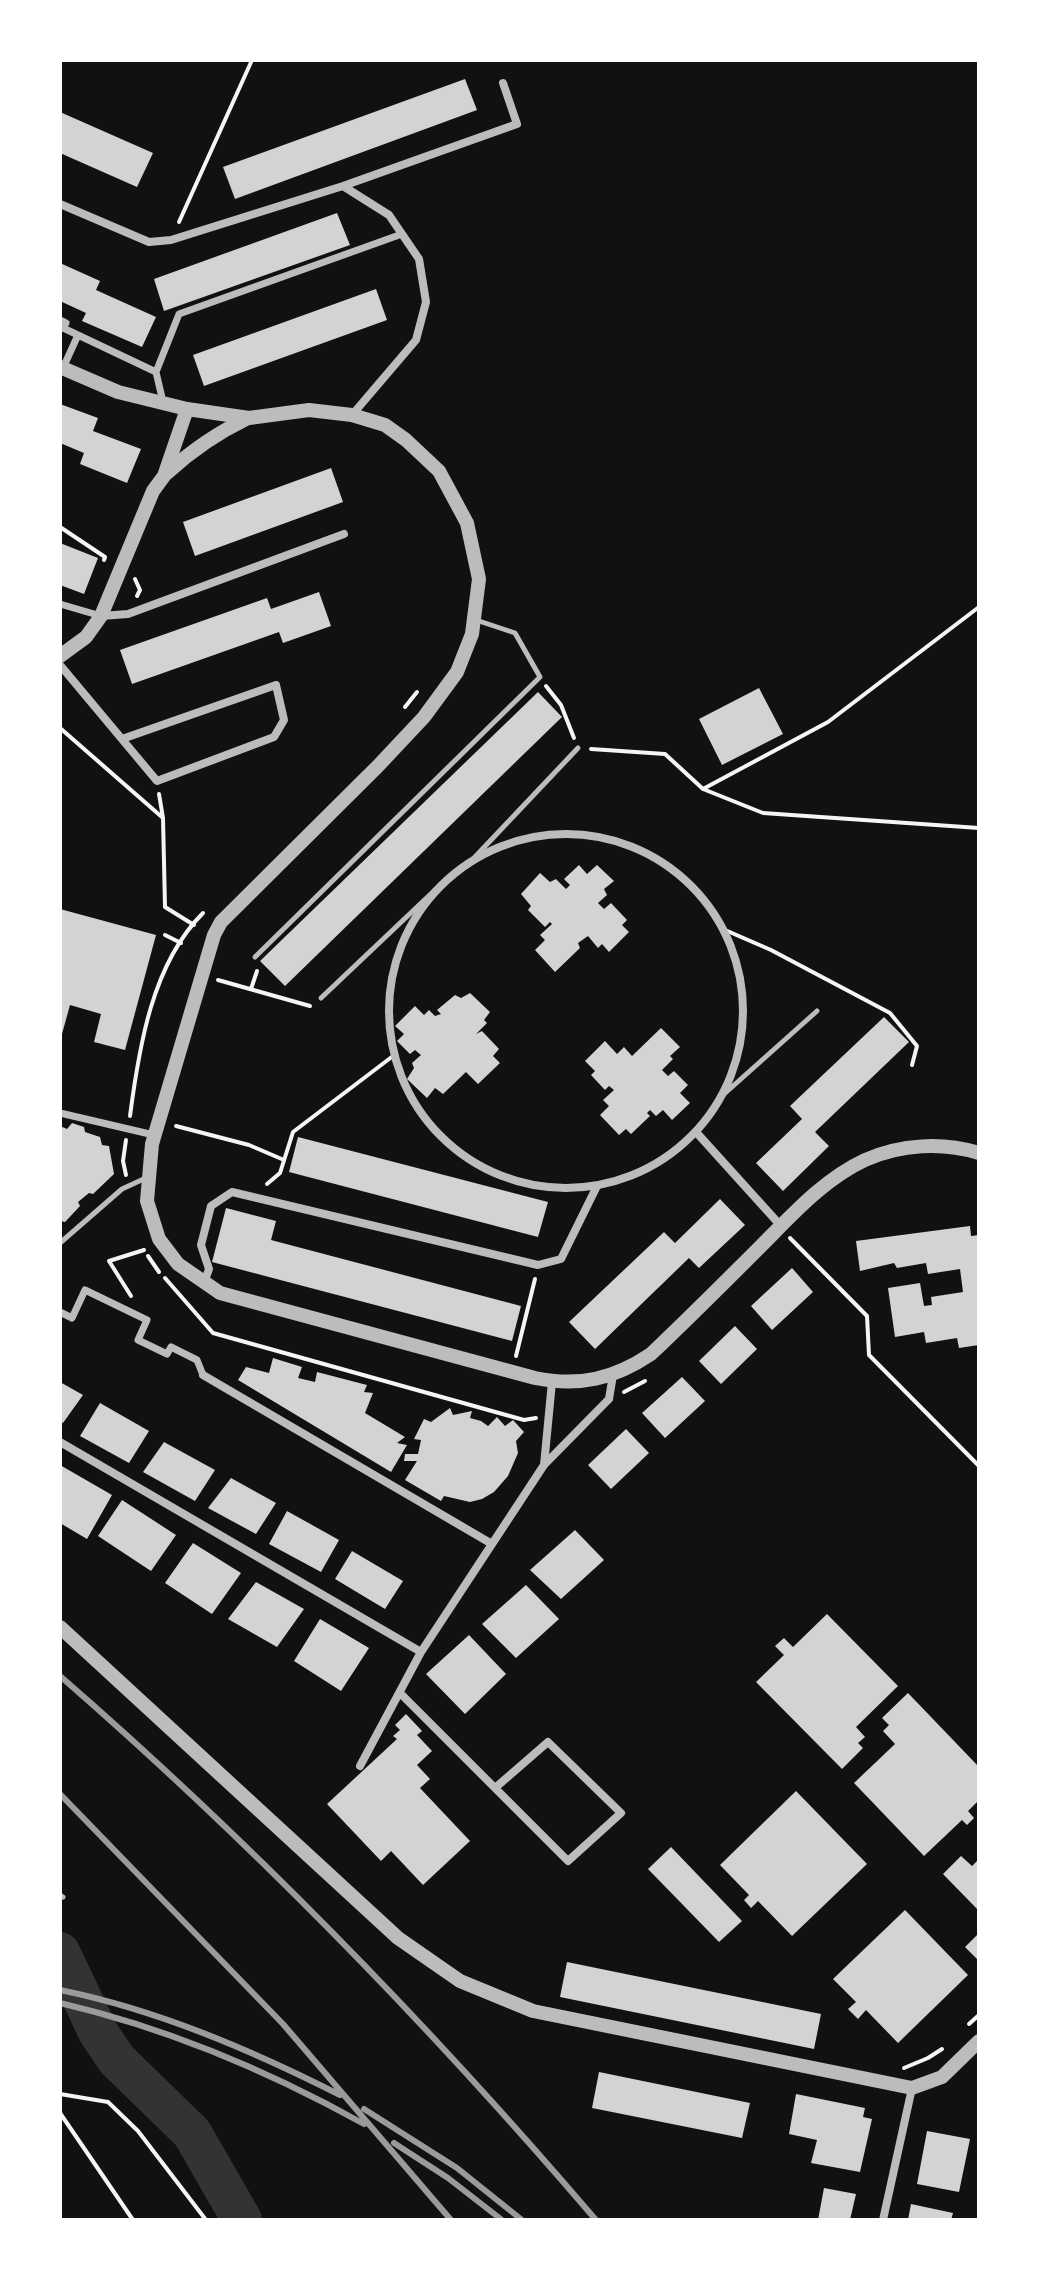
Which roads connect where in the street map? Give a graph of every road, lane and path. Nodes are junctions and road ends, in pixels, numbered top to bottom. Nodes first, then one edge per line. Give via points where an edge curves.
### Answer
1 (252, 60) edge
2 (503, 83) dead end
3 (343, 186) junction
4 (60, 204) edge
5 (402, 234) junction
6 (171, 240) junction
7 (60, 320) edge
8 (78, 335) junction
9 (62, 368) edge
10 (156, 372) junction
11 (164, 405) junction
12 (187, 409) junction
13 (352, 415) junction
14 (249, 418) junction
15 (164, 476) junction
16 (60, 527) edge
17 (344, 534) dead end
18 (100, 571) dead end
19 (60, 604) edge
20 (979, 607) edge
21 (101, 616) junction
22 (475, 620) junction
23 (60, 656) edge
24 (60, 665) edge
25 (540, 677) junction
26 (60, 728) edge
27 (122, 739) junction
28 (578, 748) junction
29 (157, 781) junction
30 (703, 789) junction
31 (163, 818) junction
32 (979, 828) edge
33 (474, 858) junction
34 (435, 890) junction
35 (184, 918) dead end
36 (725, 930) junction
37 (165, 935) dead end
38 (181, 943) dead end
39 (255, 957) joint
40 (200, 975) junction
41 (251, 990) junction
42 (321, 998) joint
43 (817, 1011) dead end
44 (393, 1056) junction
45 (912, 1065) dead end
46 (723, 1095) junction
47 (60, 1113) edge
48 (156, 1128) junction
49 (696, 1132) junction
50 (979, 1153) edge
51 (284, 1160) junction
52 (149, 1176) junction
53 (597, 1186) junction
54 (253, 1196) junction
55 (784, 1231) junction
56 (141, 1239) dead end
57 (60, 1243) edge
58 (145, 1249) junction
59 (536, 1275) dead end
60 (204, 1284) junction
61 (131, 1297) dead end
62 (60, 1312) edge
63 (511, 1372) junction
64 (651, 1374) dead end
65 (203, 1375) joint
66 (613, 1375) junction
67 (552, 1382) junction
68 (641, 1385) dead end
69 (524, 1420) dead end
70 (60, 1442) edge
71 (544, 1465) junction
72 (979, 1466) edge
73 (492, 1544) junction
74 (60, 1627) edge
75 (421, 1652) junction
76 (400, 1693) junction
77 (360, 1766) dead end
78 (495, 1788) junction
79 (979, 2015) edge
80 (969, 2025) dead end
81 (979, 2041) edge
82 (948, 2045) dead end
83 (894, 2069) dead end
84 (912, 2088) junction
85 (60, 2094) edge
86 (60, 2113) edge
87 (133, 2220) edge
88 (206, 2220) edge
89 (883, 2220) edge

1 - 6 path
2 - 3 street via 517,124
3 - 5 street via 389,215
3 - 6 street
4 - 6 street via 149,242
5 - 10 street via 179,314
5 - 13 street via 419,259 426,302 416,340
7 - 8 street via 66,323 63,328
8 - 9 street
8 - 10 street
9 - 11 street
10 - 11 street
11 - 12 street
12 - 14 street
12 - 15 street
13 - 14 street via 309,410
13 - 22 street via 385,425 439,471 467,523 479,579
14 - 15 street via 189,452
15 - 21 street
16 - 18 path via 105,557
17 - 21 street via 128,614
19 - 21 street
20 - 30 path via 828,722
21 - 23 street via 86,637
22 - 25 lane via 515,633
22 - 40 street via 457,672 424,717 221,922
24 - 27 street
25 - 28 path via 561,705
25 - 39 lane
26 - 31 path
27 - 29 street
27 - 29 street via 276,685 284,720 274,737
28 - 30 path via 665,754
28 - 33 lane
29 - 31 path
30 - 32 path via 763,813
31 - 35 path via 165,907
33 - 34 street
33 - 36 street via 520,839 580,833 639,848 689,882
34 - 42 lane
34 - 44 street via 406,931 393,967 387,1006
36 - 45 path via 890,1013 917,1046
36 - 46 street via 740,970 744,1013 739,1055
37 - 38 path
39 - 41 path
40 - 41 path
40 - 48 street
41 - 42 path via 311,1006
43 - 46 lane
44 - 51 path via 293,1132
44 - 53 street via 414,1105 448,1145 493,1173 544,1188
46 - 49 street
47 - 48 street
48 - 51 path via 249,1145
48 - 52 street
49 - 53 street via 651,1167
49 - 55 street
50 - 55 street via 942,1145 865,1160 819,1191
51 - 54 path via 280,1173
52 - 57 lane via 122,1189
52 - 60 street via 147,1201 159,1239 178,1264
53 - 54 street via 561,1259 538,1265
54 - 60 street via 232,1192 211,1206 201,1245 209,1269
55 - 66 street via 651,1354
55 - 72 path via 867,1316 869,1355
56 - 58 path
58 - 61 path via 109,1261
58 - 69 path via 151,1264 213,1333
59 - 63 path
60 - 63 street via 220,1293
62 - 65 street via 72,1318 85,1290 147,1320 138,1340 197,1360
63 - 67 street
64 - 68 path
65 - 73 street
66 - 67 street via 580,1383
66 - 71 street via 609,1399
67 - 71 street
70 - 75 street
71 - 73 street
73 - 75 street
74 - 84 street via 398,1938 460,1981 533,2011
75 - 76 street
76 - 77 street
76 - 78 street
78 - 78 street via 568,1861 621,1813 548,1742
79 - 80 path
81 - 84 street via 942,2077
82 - 83 path
84 - 89 street
85 - 88 path via 108,2102 138,2131
86 - 87 path

